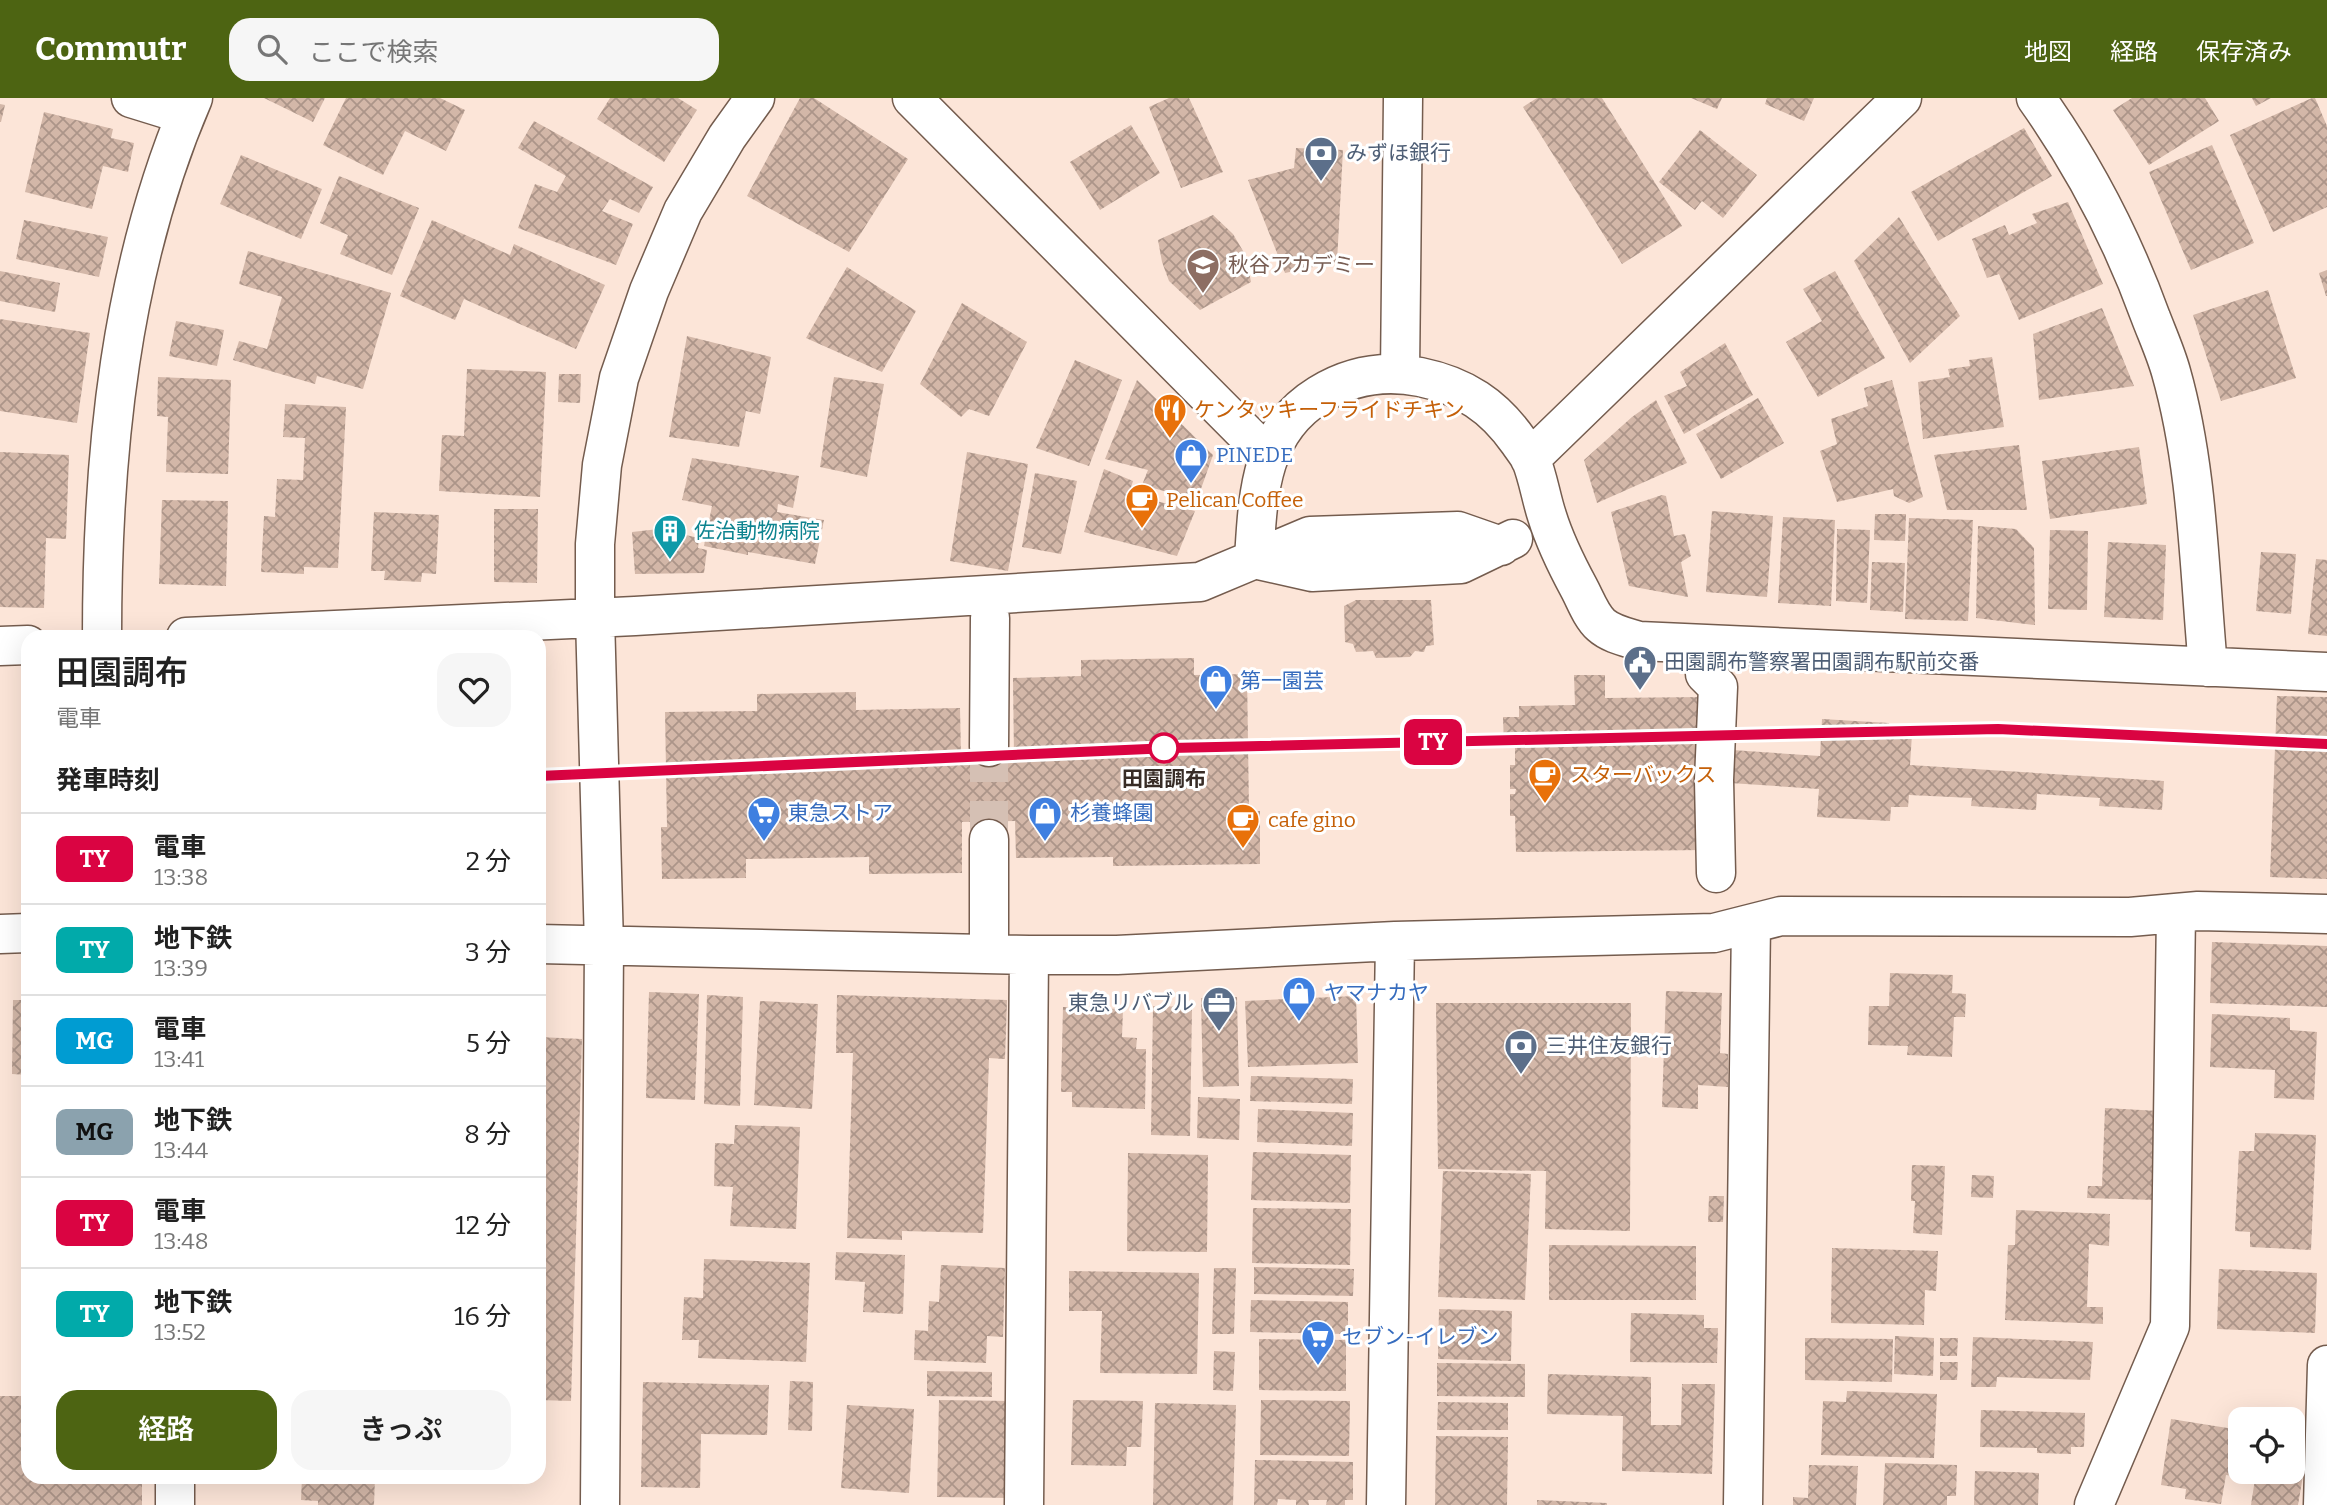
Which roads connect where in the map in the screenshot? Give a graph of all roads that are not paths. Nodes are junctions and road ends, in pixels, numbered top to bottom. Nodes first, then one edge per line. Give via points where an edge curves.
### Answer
1 (131, 98) edge
2 (755, 98) edge
3 (912, 98) edge
4 (1403, 98) edge
5 (1902, 98) edge
6 (2036, 98) edge
7 (189, 106) edge
8 (1400, 373) junction
9 (1268, 455) junction
10 (1530, 458) junction
11 (1547, 518) junction
12 (1254, 559) junction
13 (595, 617) junction
14 (990, 618) dead end
15 (103, 630) edge
16 (330, 630) edge
17 (21, 645) edge
18 (0, 646) edge
19 (2208, 667) junction
20 (2327, 671) edge
21 (1705, 674) dead end
22 (989, 747) tunnel mouth
23 (989, 839) tunnel mouth
24 (1716, 873) dead end
25 (2176, 913) junction
26 (2327, 914) edge
27 (1751, 923) junction
28 (21, 933) edge
29 (0, 934) edge
30 (989, 938) dead end
31 (1395, 941) junction
32 (546, 944) edge
33 (604, 945) junction
34 (1029, 955) junction
35 (2327, 1365) edge
36 (176, 1484) edge
37 (175, 1505) edge
38 (600, 1505) edge
39 (1024, 1505) edge
40 (1387, 1505) edge
41 (1743, 1505) edge
42 (2094, 1505) edge
43 (2323, 1505) edge

1 - 7 street
2 - 13 street via 683,211 649,291 620,378 602,466
3 - 9 street
4 - 8 street
5 - 10 street
6 - 19 street via 2108,213 2171,372 2187,447
7 - 15 street via 139,265 122,351 108,446
8 - 9 street via 1350,379 1311,399 1287,423
8 - 10 street via 1433,380 1483,401
9 - 12 street via 1259,494
10 - 11 street
11 - 12 street via 1501,546 1458,531 1310,536
11 - 19 street via 1558,550 1600,624 1639,641
12 - 13 street via 1200,582
13 - 16 street
13 - 33 street
14 - 22 street
17 - 18 street
19 - 20 street
21 - 24 street via 1718,687
23 - 30 street
25 - 26 street
25 - 27 street via 2130,917 1781,916
25 - 42 street via 2170,1326
27 - 31 street via 1714,933
27 - 41 street
28 - 29 street
31 - 34 street
31 - 40 street
32 - 33 street
33 - 34 street
33 - 38 street
34 - 39 street
35 - 43 street
36 - 37 street

